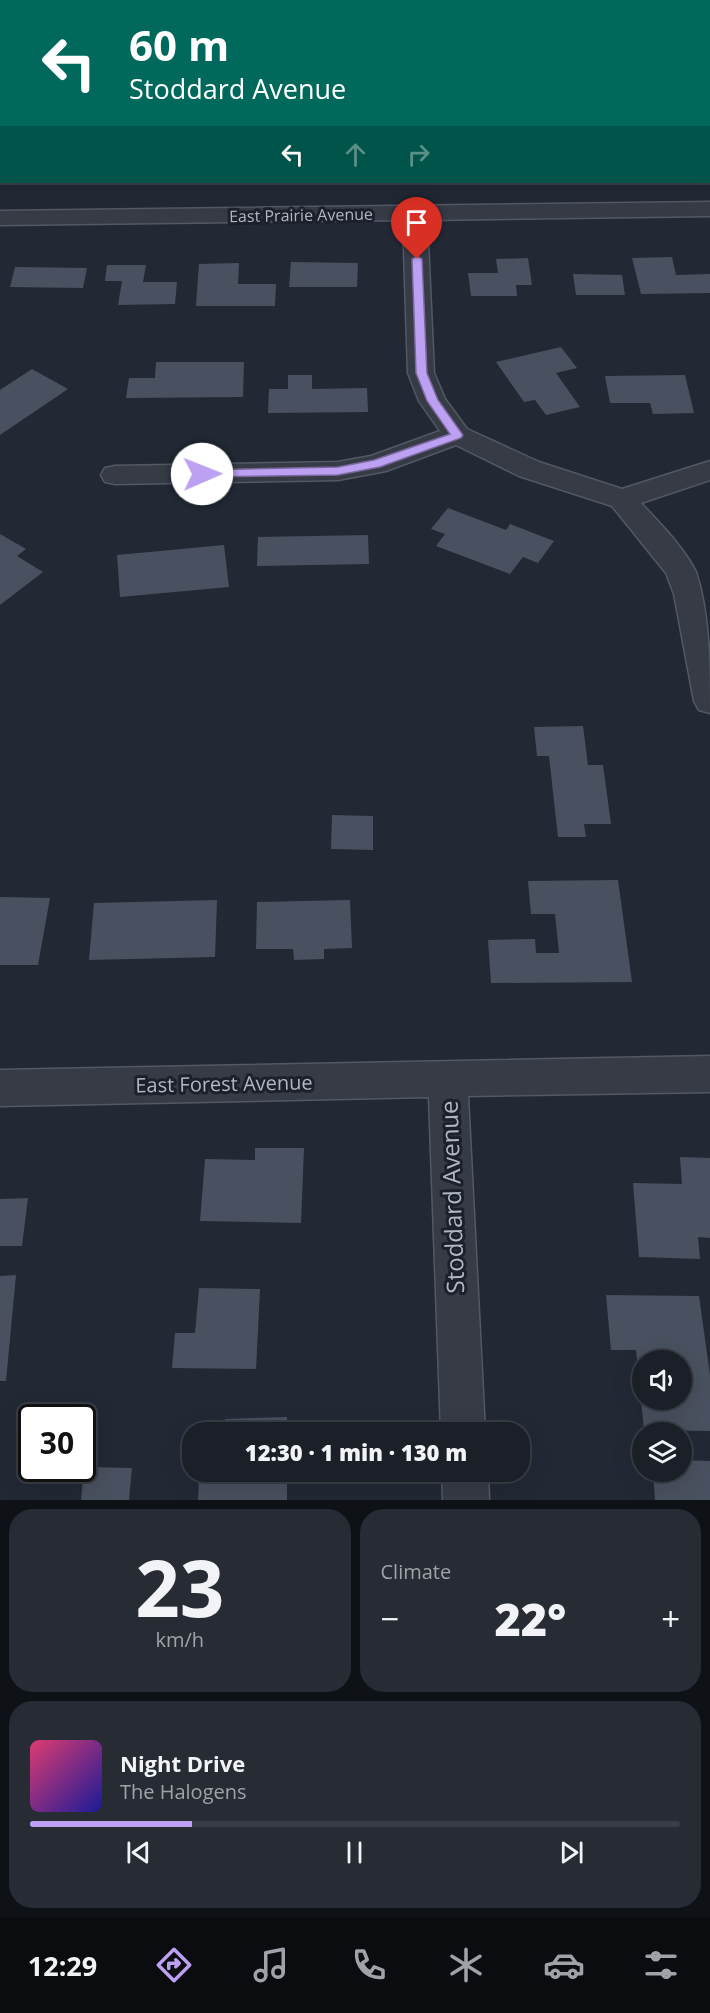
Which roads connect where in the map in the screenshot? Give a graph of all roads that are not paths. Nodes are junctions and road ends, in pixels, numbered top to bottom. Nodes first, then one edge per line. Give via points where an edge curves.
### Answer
1 (710, 210) edge
2 (415, 213) junction
3 (0, 218) edge
4 (457, 435) junction
5 (710, 470) edge
6 (115, 475) dead end
7 (622, 499) junction
8 (710, 701) edge
9 (710, 1074) edge
10 (448, 1080) junction
11 (0, 1088) edge
12 (463, 1422) edge
13 (465, 1482) edge
14 (466, 1500) edge

1 - 2 street, East Prairie Avenue
2 - 3 street, East Prairie Avenue
2 - 4 street via 421,373 432,401
4 - 6 street via 376,464 338,471
4 - 7 street via 529,469
5 - 7 street
7 - 8 street via 681,572
9 - 10 street, Stoddard Avenue
10 - 11 street, East Forest Avenue
10 - 12 street, Stoddard Avenue
13 - 14 street

